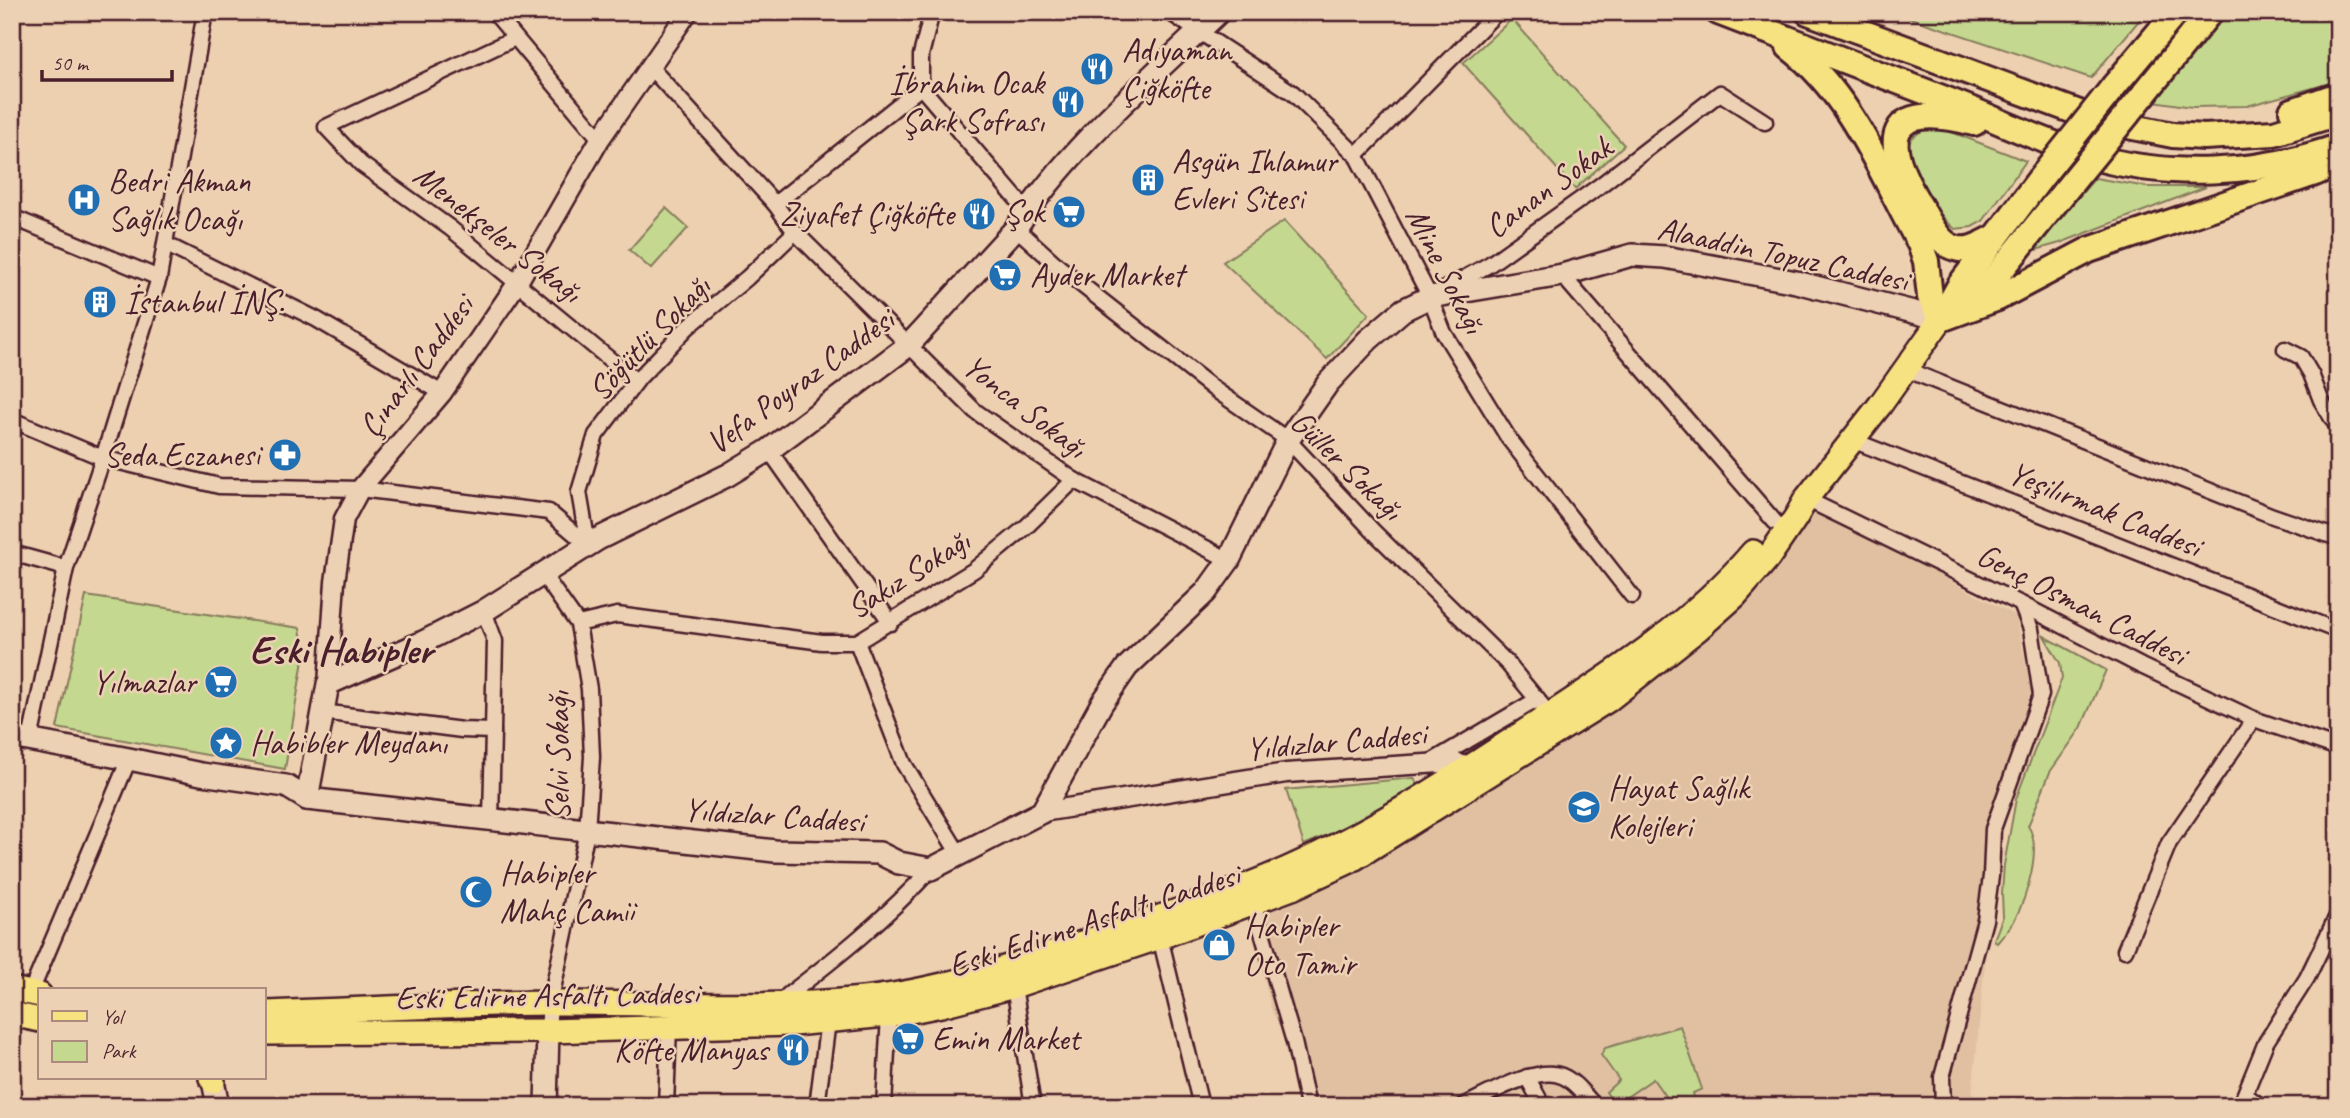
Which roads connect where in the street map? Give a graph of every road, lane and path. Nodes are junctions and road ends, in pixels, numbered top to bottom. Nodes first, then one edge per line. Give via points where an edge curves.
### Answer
1 (205, 12) edge
2 (494, 12) edge
3 (688, 12) edge
4 (932, 12) edge
5 (1170, 12) edge
6 (1219, 12) edge
7 (1497, 12) edge
8 (1718, 12) edge
9 (1808, 12) edge
10 (2176, 12) edge
11 (2210, 12) edge
12 (1767, 31) junction
13 (1199, 32) junction
14 (515, 38) junction
15 (650, 67) junction
16 (921, 87) junction
17 (2338, 95) edge
18 (2338, 113) edge
19 (1765, 122) dead end
20 (2204, 137) junction
21 (600, 139) junction
22 (2046, 141) junction
23 (2338, 146) edge
24 (1356, 156) junction
25 (2338, 163) edge
26 (775, 204) junction
27 (12, 217) edge
28 (1022, 219) junction
29 (795, 232) junction
30 (1996, 237) junction
31 (165, 244) junction
32 (1562, 275) junction
33 (159, 278) junction
34 (518, 282) junction
35 (1430, 297) junction
36 (1941, 319) junction
37 (909, 345) junction
38 (2285, 349) dead end
39 (1905, 369) junction
40 (636, 381) junction
41 (442, 393) junction
42 (12, 420) edge
43 (2338, 428) edge
44 (1853, 439) junction
45 (1288, 440) junction
46 (769, 450) junction
47 (103, 458) junction
48 (1074, 480) junction
49 (360, 489) junction
50 (1806, 499) junction
51 (1775, 522) junction
52 (2338, 538) edge
53 (588, 545) junction
54 (12, 553) edge
55 (1229, 560) junction
56 (66, 568) junction
57 (542, 573) junction
58 (1632, 596) dead end
59 (2021, 604) junction
60 (484, 611) junction
61 (891, 623) junction
62 (578, 624) junction
63 (2338, 631) edge
64 (857, 642) junction
65 (328, 684) junction
66 (322, 712) junction
67 (1549, 715) junction
68 (2254, 719) junction
69 (493, 731) junction
70 (21, 739) edge
71 (2338, 748) edge
72 (130, 759) junction
73 (1429, 764) junction
74 (1472, 776) junction
75 (307, 799) junction
76 (1042, 812) junction
77 (491, 820) junction
78 (587, 831) junction
79 (959, 854) junction
80 (931, 869) junction
81 (1250, 893) junction
82 (2338, 914) edge
83 (1160, 937) junction
84 (2125, 950) dead end
85 (1014, 986) junction
86 (28, 993) edge
87 (550, 1003) junction
88 (12, 1014) edge
89 (778, 1014) junction
90 (266, 1015) edge
91 (889, 1015) junction
92 (38, 1020) edge
93 (828, 1021) junction
94 (669, 1026) junction
95 (548, 1031) junction
96 (266, 1033) edge
97 (1527, 1077) junction
98 (213, 1080) edge
99 (2243, 1100) edge
100 (218, 1106) edge
101 (546, 1106) edge
102 (666, 1106) edge
103 (817, 1106) edge
104 (884, 1106) edge
105 (1034, 1106) edge
106 (1201, 1106) edge
107 (1308, 1106) edge
108 (1463, 1106) edge
109 (1542, 1106) edge
110 (1594, 1106) edge
111 (1943, 1106) edge
112 (2261, 1106) edge

1 - 31 street
2 - 14 street
3 - 15 street, Çınarlı Caddesi
4 - 16 street via 921,55
5 - 13 street, Mine Sokağı
6 - 13 main road, Vefa Poyraz Caddesi
7 - 24 street
8 - 12 highway
9 - 20 highway via 2098,120
10 - 30 highway, bridge
11 - 36 highway, bridge via 1989,285
12 - 22 highway
12 - 36 highway via 1808,62 1844,104 1920,244 1930,297
13 - 24 street, Mine Sokağı via 1293,93
13 - 28 main road, Vefa Poyraz Caddesi via 1074,154
14 - 21 street
14 - 34 street, Menekşeler Sokağı via 326,127 361,164
15 - 21 street, Çınarlı Caddesi
15 - 26 street, Yonca Sokağı
16 - 26 street
16 - 28 street, Güller Sokağı
17 - 20 highway
18 - 20 highway via 2274,133
19 - 35 street, Canan Sokak via 1720,93 1490,264
21 - 34 street, Çınarlı Caddesi
22 - 23 highway via 2087,155 2166,170 2250,168
22 - 30 highway via 2014,130 1924,115 1908,120 1897,131 1894,142 1900,168 1942,240 1962,250
24 - 35 street, Mine Sokağı
25 - 36 highway via 2089,250 1998,298
26 - 29 street, Yonca Sokağı
27 - 33 street
28 - 37 main road, Vefa Poyraz Caddesi
28 - 45 street, Güller Sokağı via 1059,267 1214,389
29 - 37 street, Yonca Sokağı
29 - 40 street, Söğütlü Sokağı via 688,327
30 - 36 highway
31 - 33 street
31 - 41 street via 316,319
32 - 35 main road, Alaaddin Topuz Caddesi
32 - 36 main road, Alaaddin Topuz Caddesi via 1632,255 1665,257 1796,282
32 - 51 street
33 - 47 street
34 - 40 street, Menekşeler Sokağı
34 - 41 street, Çınarlı Caddesi
35 - 45 main road, Alaaddin Topuz Caddesi via 1403,310 1367,340 1328,383
35 - 58 street, Mine Sokağı via 1444,333 1509,439
36 - 39 main road, Eski Edirne Asfaltı Caddesi
37 - 46 main road, Vefa Poyraz Caddesi
37 - 48 street, Yonca Sokağı via 975,411
38 - 43 street via 2301,357
39 - 44 main road, Eski Edirne Asfaltı Caddesi
39 - 52 street
40 - 53 street, Söğütlü Sokağı via 596,435 579,492
41 - 49 street, Çınarlı Caddesi
42 - 47 street
44 - 50 main road, Eski Edirne Asfaltı Caddesi
44 - 63 street, Yeşilırmak Caddesi
45 - 55 main road, Alaaddin Topuz Caddesi
45 - 67 street, Güller Sokağı via 1507,663
46 - 53 main road, Vefa Poyraz Caddesi
46 - 61 street
47 - 49 street via 219,486
47 - 56 street
48 - 55 street, Yonca Sokağı
48 - 61 street, Sakız Sokağı via 974,570
49 - 53 street via 549,512
49 - 65 street, Çınarlı Caddesi via 344,519
50 - 51 main road, Eski Edirne Asfaltı Caddesi via 1784,509
50 - 59 street, Genç Osman Caddesi
50 - 67 main road, Eski Edirne Asfaltı Caddesi via 1768,558 1735,596 1629,685
51 - 67 main road, Eski Edirne Asfaltı Caddesi via 1743,564 1707,598 1642,652
53 - 57 main road, Vefa Poyraz Caddesi
54 - 56 street
55 - 76 main road, Alaaddin Topuz Caddesi via 1206,592 1127,667 1101,703
56 - 70 street
57 - 60 main road, Vefa Poyraz Caddesi
57 - 62 street, Selvi Sokağı
59 - 68 street, Genç Osman Caddesi
59 - 111 street via 2031,629 2041,695 1993,829 1984,920 1942,1077
60 - 65 main road, Vefa Poyraz Caddesi
60 - 69 street via 495,641
61 - 64 street, Sakız Sokağı
62 - 64 street, Sakız Sokağı via 617,615 822,642
62 - 78 street, Selvi Sokağı via 589,689 592,757
64 - 79 street via 904,764
65 - 66 main road, Çınarlı Caddesi
66 - 69 street
66 - 75 main road, Çınarlı Caddesi
67 - 73 street
67 - 74 main road, Eski Edirne Asfaltı Caddesi
68 - 71 street, Genç Osman Caddesi
68 - 84 street via 2169,843
69 - 77 street
70 - 72 main road
72 - 75 main road, Yıldızlar Caddesi via 286,786
72 - 86 street
73 - 74 street, Yıldızlar Caddesi via 1456,762
73 - 76 street, Yıldızlar Caddesi via 1286,773
74 - 81 main road, Eski Edirne Asfaltı Caddesi via 1288,869
75 - 77 main road, Yıldızlar Caddesi
76 - 79 main road, Yıldızlar Caddesi
77 - 78 main road, Yıldızlar Caddesi
78 - 80 main road, Yıldızlar Caddesi via 775,851 879,853 899,863
78 - 87 street, Selvi Sokağı
79 - 80 main road, Yıldızlar Caddesi
80 - 89 street via 859,940 788,995
81 - 83 main road, Eski Edirne Asfaltı Caddesi
81 - 89 main road, Eski Edirne Asfaltı Caddesi via 1002,970 916,991
81 - 107 street
82 - 99 street via 2307,978 2266,1042
83 - 85 main road, Eski Edirne Asfaltı Caddesi
83 - 106 street
85 - 91 main road, Eski Edirne Asfaltı Caddesi
85 - 105 street
87 - 89 main road, Eski Edirne Asfaltı Caddesi
87 - 90 main road, Eski Edirne Asfaltı Caddesi
87 - 95 street, Selvi Sokağı
88 - 92 main road
89 - 93 main road, Eski Edirne Asfaltı Caddesi
89 - 94 main road, Eski Edirne Asfaltı Caddesi
91 - 93 main road, Eski Edirne Asfaltı Caddesi
91 - 104 street
93 - 103 street
94 - 95 main road, Eski Edirne Asfaltı Caddesi
94 - 102 street
95 - 96 main road, Eski Edirne Asfaltı Caddesi
95 - 101 main road
97 - 108 street
97 - 109 street
97 - 110 street via 1560,1074
98 - 100 main road
99 - 112 street

